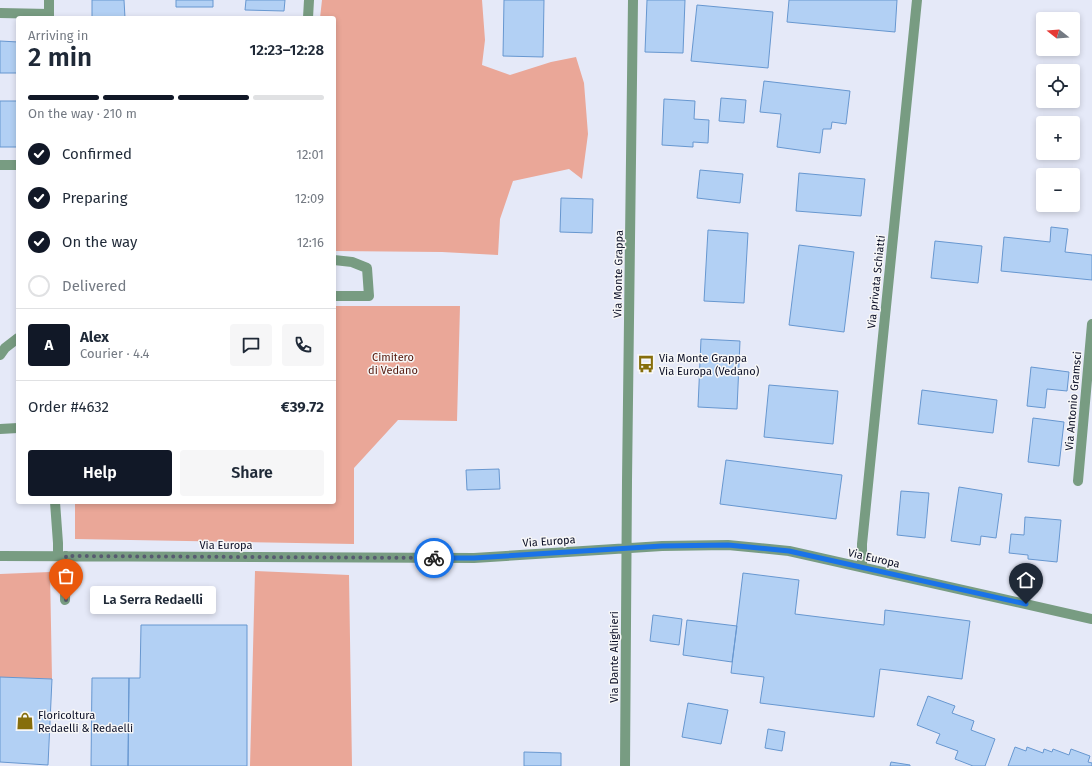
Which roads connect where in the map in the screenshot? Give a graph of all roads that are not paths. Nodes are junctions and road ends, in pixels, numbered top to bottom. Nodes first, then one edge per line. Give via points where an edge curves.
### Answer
1 (48, 0) edge
2 (309, 0) edge
3 (634, 0) edge
4 (917, 0) edge
5 (0, 13) edge
6 (49, 16) edge
7 (308, 16) edge
8 (0, 165) edge
9 (16, 165) edge
10 (336, 260) edge
11 (336, 296) edge
12 (1092, 324) edge
13 (16, 340) edge
14 (0, 355) edge
15 (16, 428) edge
16 (0, 429) edge
17 (1078, 481) dead end
18 (55, 504) edge
19 (626, 548) junction
20 (0, 555) edge
21 (62, 556) junction
22 (862, 567) junction
23 (66, 600) dead end
24 (1092, 619) edge
25 (625, 766) edge

1 - 6 street
2 - 7 street
3 - 19 street, Via Monte Grappa
4 - 22 street, Via privata Schiatti via 862,544
5 - 6 street
8 - 9 street
10 - 11 street via 352,262 367,268 369,296
12 - 17 street, Via Antonio Gramsci
13 - 14 street
15 - 16 street
18 - 21 street via 58,543
19 - 21 street, Via Europa via 474,558
19 - 22 street, Via Europa via 728,545 789,551
19 - 25 street, Via Dante Alighieri
20 - 21 street, Via Europa
21 - 23 street
22 - 24 street, Via Europa

